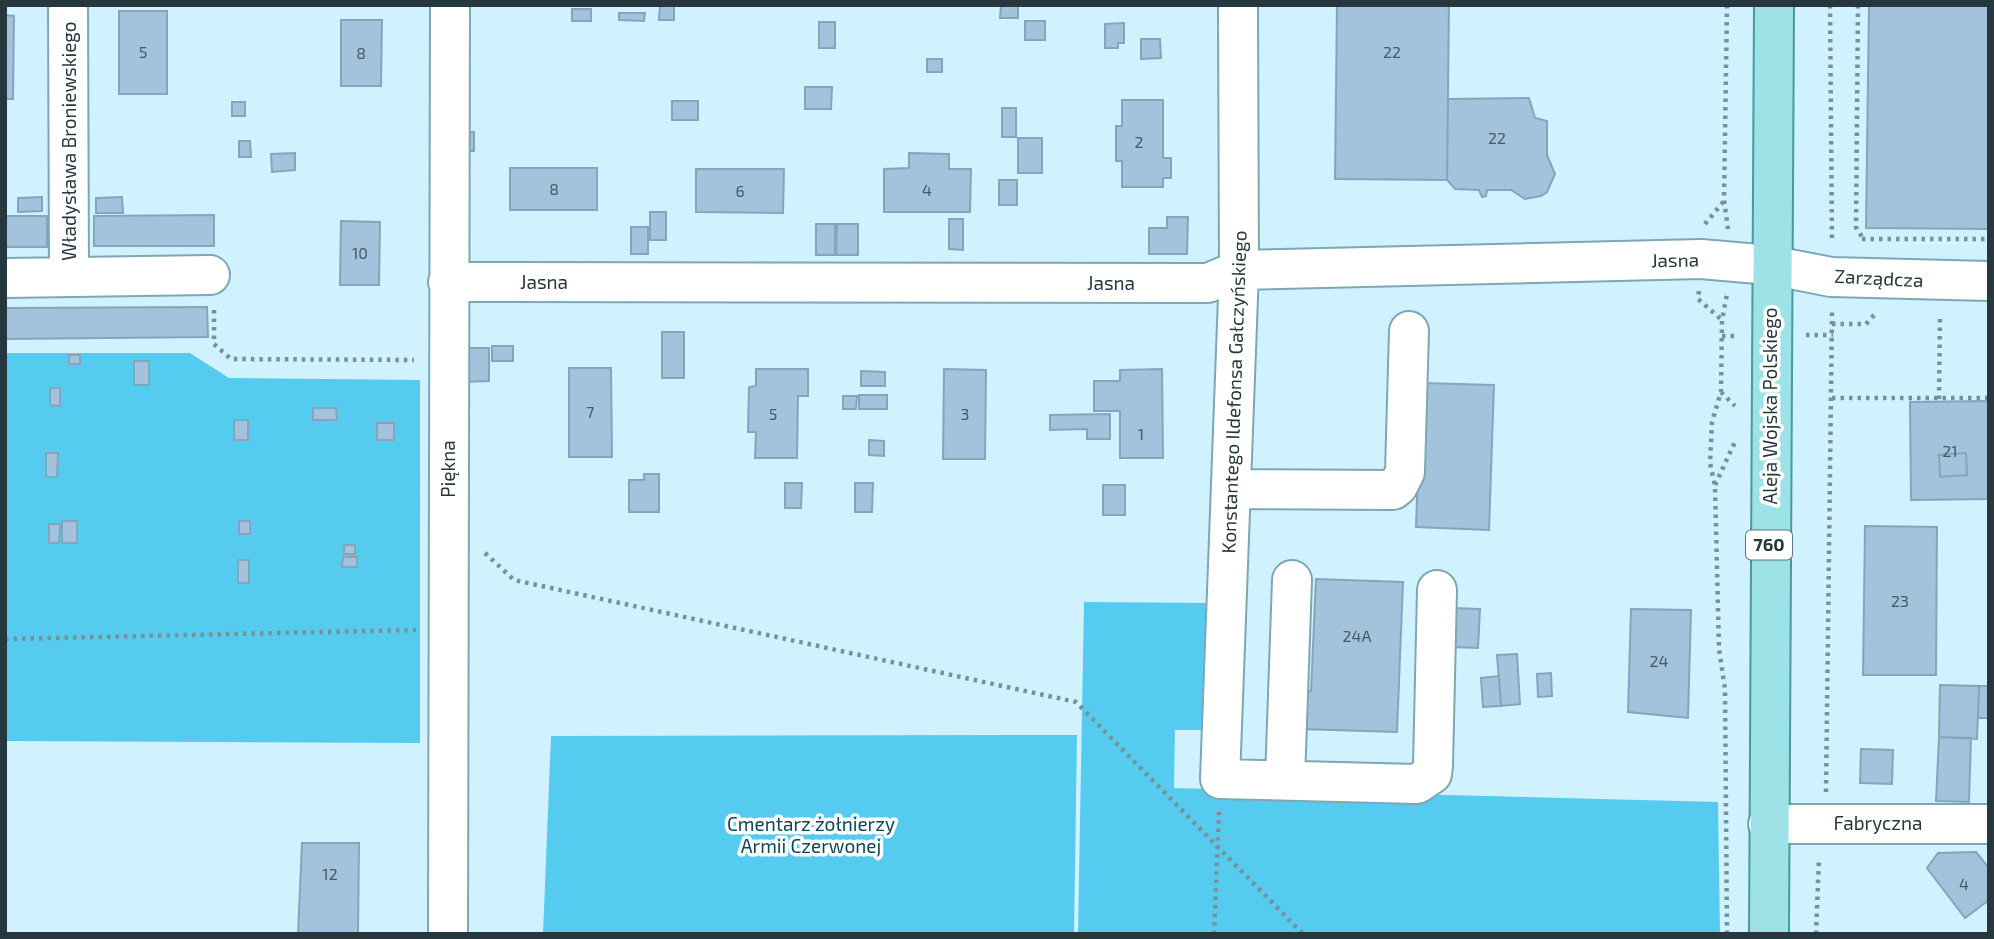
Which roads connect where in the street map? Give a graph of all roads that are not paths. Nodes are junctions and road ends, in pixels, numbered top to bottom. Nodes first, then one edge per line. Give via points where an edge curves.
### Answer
1 (68, 5) edge
2 (450, 5) edge
3 (1238, 5) edge
4 (1774, 5) edge
5 (1770, 265) junction
6 (1238, 270) junction
7 (210, 275) road end
8 (69, 277) junction
9 (5, 278) edge
10 (1989, 281) edge
11 (448, 282) junction
12 (1409, 331) dead end
13 (1232, 489) junction
14 (1292, 580) dead end
15 (1437, 590) dead end
16 (1285, 780) junction
17 (1768, 824) junction
18 (1989, 824) edge
19 (448, 934) edge
20 (1769, 934) edge

1 - 8 street, Władysława Broniewskiego
2 - 11 street, Piękna
3 - 6 street, Konstantego Ildefonsa Gałczyńskiego
4 - 5 main road, Aleja Wojska Polskiego / 760
5 - 6 street, Jasna via 1701,259
5 - 10 street, Zarządcza via 1831,276
5 - 17 main road, Aleja Wojska Polskiego / 760
6 - 11 street, Jasna via 1209,283
6 - 13 street, Konstantego Ildefonsa Gałczyńskiego
7 - 8 street
8 - 9 street
11 - 19 street, Piękna
12 - 13 street via 1405,472 1398,486 1393,490
13 - 16 street, Konstantego Ildefonsa Gałczyńskiego via 1220,779
14 - 16 street
15 - 16 street via 1432,774 1417,783
17 - 18 street, Fabryczna
17 - 20 main road, Aleja Wojska Polskiego / 760

